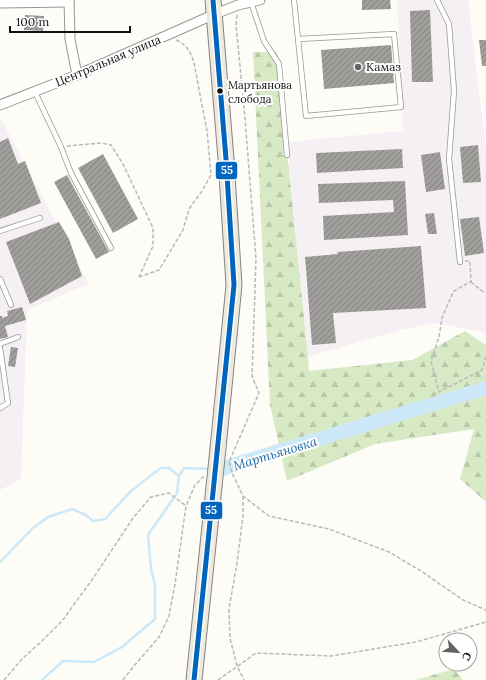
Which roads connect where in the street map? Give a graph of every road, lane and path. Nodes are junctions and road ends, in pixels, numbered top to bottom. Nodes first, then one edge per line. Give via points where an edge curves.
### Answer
1 (294, 0) edge
2 (437, 0) edge
3 (69, 1) edge
4 (255, 1) edge
5 (0, 3) edge
6 (238, 5) junction
7 (214, 7) edge
8 (164, 36) junction
9 (298, 39) junction
10 (77, 75) junction
11 (35, 92) junction
12 (0, 106) edge
13 (62, 147) junction
14 (287, 156) dead end
15 (40, 218) dead end
16 (0, 231) edge
17 (111, 248) dead end
18 (460, 262) joint
19 (0, 279) edge
20 (471, 282) junction
21 (486, 292) edge
22 (11, 305) dead end
23 (18, 337) dead end
24 (0, 344) edge
25 (0, 348) edge
26 (486, 356) edge
27 (2, 381) edge
28 (0, 408) edge
29 (205, 474) dead end
30 (243, 496) junction
31 (186, 506) junction
32 (486, 610) edge
33 (486, 622) edge
34 (237, 666) junction
35 (4, 680) edge
36 (123, 680) edge
37 (194, 680) edge
38 (218, 680) edge
39 (244, 680) edge

1 - 9 lane
2 - 18 lane via 449,24 454,91 449,159
3 - 5 street
3 - 10 street via 70,39
4 - 6 street, Центральная улица
4 - 14 lane via 264,41 279,64
6 - 7 street, Центральная улица
6 - 30 path via 236,25 256,259 252,376 260,393 229,462
7 - 8 street, Центральная улица
7 - 37 main road, bridge via 234,286
8 - 10 street, Центральная улица
8 - 13 path via 182,42 191,53 207,131 211,175 189,209 183,230 159,270 139,277 153,246 153,228 123,164 111,145 101,143
9 - 9 lane via 306,116 401,107 394,34
10 - 11 street, Центральная улица
11 - 12 street, Центральная улица
11 - 13 lane
13 - 17 lane via 71,173
15 - 16 lane
18 - 20 path via 470,261
19 - 22 lane
20 - 21 path
20 - 26 path via 453,292 442,318 431,362 439,392 482,370
23 - 24 lane
25 - 27 lane
27 - 28 lane via 8,403
29 - 31 path via 195,485
30 - 32 path via 269,516 329,530 389,552 463,600
30 - 34 path via 243,516 229,609 230,638
31 - 35 path via 169,493 151,497 133,518 62,621
31 - 36 path via 169,616 159,637
33 - 34 path via 416,642 331,656 256,653
34 - 38 path
34 - 39 path

